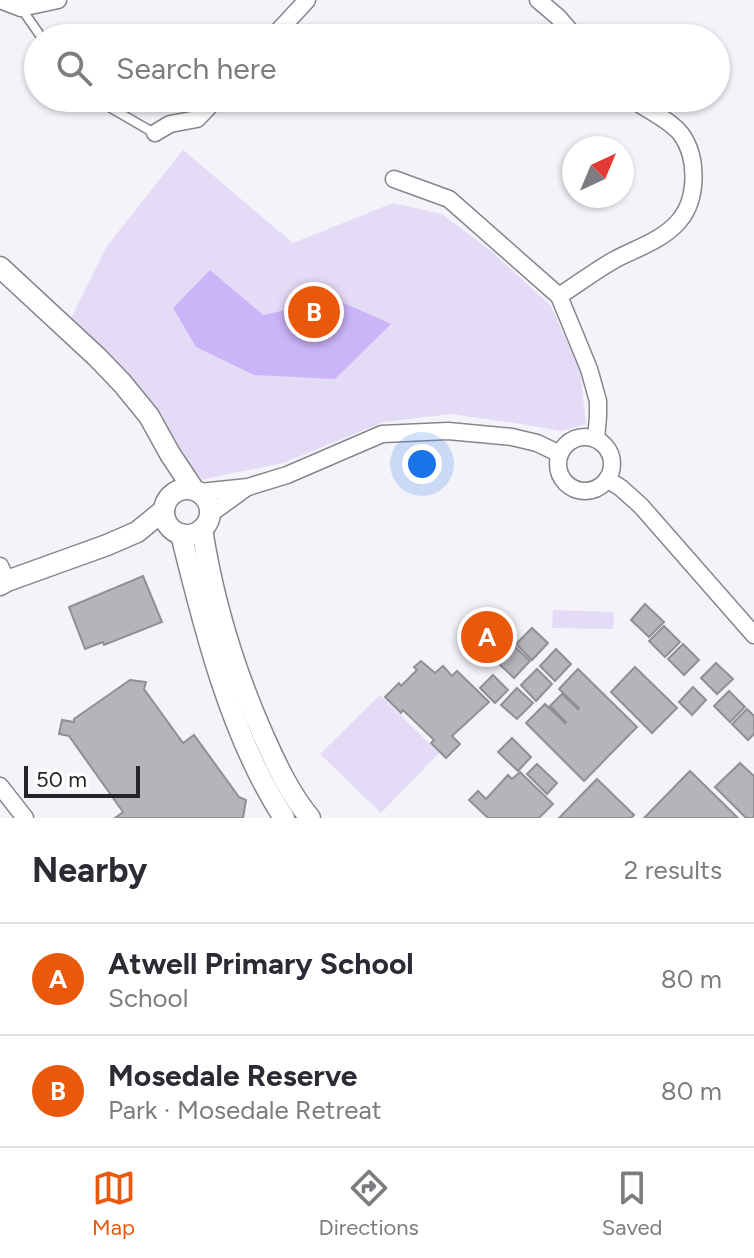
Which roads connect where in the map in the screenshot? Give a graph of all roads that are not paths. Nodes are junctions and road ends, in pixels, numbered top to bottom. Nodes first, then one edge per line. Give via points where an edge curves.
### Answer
1 (0, 0) edge
2 (58, 0) edge
3 (307, 0) edge
4 (538, 0) edge
5 (21, 8) junction
6 (32, 24) edge
7 (285, 24) edge
8 (564, 24) edge
9 (118, 112) edge
10 (204, 112) edge
11 (651, 112) edge
12 (155, 133) joint
13 (394, 179) dead end
14 (0, 267) edge
15 (559, 296) junction
16 (596, 439) junction
17 (170, 454) junction
18 (560, 454) junction
19 (607, 479) junction
20 (248, 487) junction
21 (197, 491) junction
22 (165, 505) junction
23 (206, 522) junction
24 (137, 532) junction
25 (177, 532) junction
26 (2, 577) edge
27 (754, 635) edge
28 (0, 786) edge
29 (290, 814) edge
30 (25, 818) edge

1 - 5 street
2 - 5 street
3 - 7 street
4 - 8 street
5 - 6 lane
9 - 12 lane
10 - 12 street
11 - 15 street via 680,133 689,149 693,184 681,220
13 - 15 street via 449,199
14 - 17 street via 122,383
15 - 16 street via 598,401
16 - 18 street via 575,439
16 - 19 street via 611,458
17 - 21 street
17 - 22 street
18 - 19 street via 561,476 571,487 590,491
18 - 20 street via 512,437 448,431 382,434
19 - 27 street via 641,506
20 - 21 street
20 - 23 street
21 - 22 street via 180,489
21 - 23 street via 208,501
22 - 24 street
22 - 25 street via 166,522
23 - 25 street via 190,535
23 - 29 street via 209,571
24 - 25 street
24 - 26 street
25 - 29 street via 231,709 256,765
28 - 30 street

